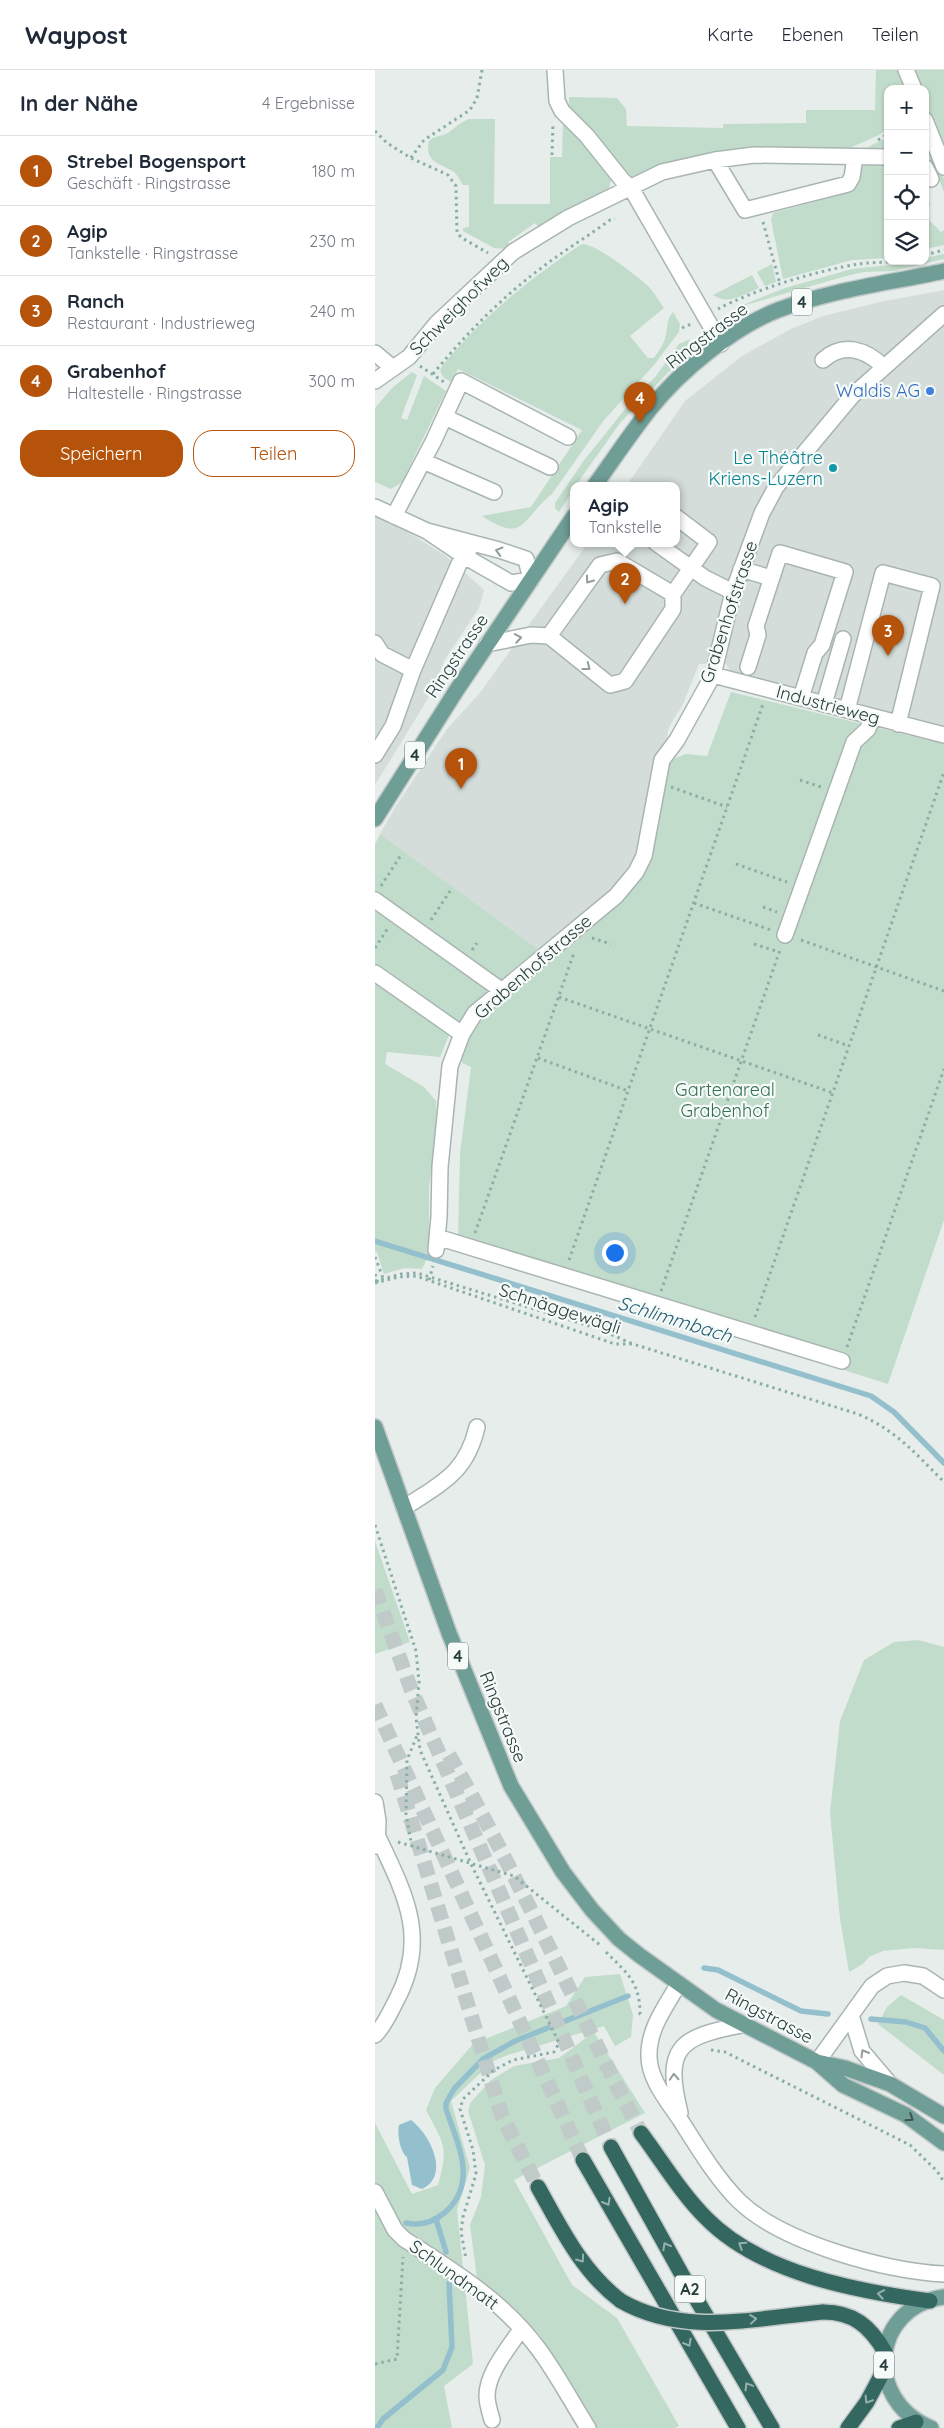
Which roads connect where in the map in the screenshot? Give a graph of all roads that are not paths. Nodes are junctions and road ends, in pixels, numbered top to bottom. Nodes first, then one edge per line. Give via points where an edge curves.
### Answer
1 (555, 70) edge
2 (906, 70) edge
3 (912, 85) edge
4 (929, 130) edge
5 (855, 157) junction
6 (884, 157) edge
7 (715, 160) junction
8 (944, 168) edge
9 (631, 188) junction
10 (944, 271) edge
11 (944, 314) edge
12 (721, 344) junction
13 (375, 353) edge
14 (823, 360) dead end
15 (375, 362) edge
16 (884, 367) junction
17 (393, 368) junction
18 (375, 381) edge
19 (445, 417) junction
20 (569, 437) dead end
21 (423, 461) junction
22 (550, 467) dead end
23 (597, 482) edge
24 (494, 492) dead end
25 (375, 507) edge
26 (394, 516) junction
27 (680, 520) edge
28 (570, 522) edge
29 (661, 547) edge
30 (469, 550) junction
31 (690, 567) junction
32 (741, 569) junction
33 (771, 578) junction
34 (531, 580) junction
35 (733, 592) junction
36 (673, 594) junction
37 (549, 636) junction
38 (843, 639) dead end
39 (375, 643) edge
40 (487, 644) junction
41 (748, 667) dead end
42 (413, 670) junction
43 (713, 675) junction
44 (801, 698) junction
45 (824, 704) junction
46 (847, 710) junction
47 (872, 717) junction
48 (898, 724) junction
49 (944, 735) edge
50 (375, 755) edge
51 (375, 819) edge
52 (378, 893) edge
53 (785, 935) road end
54 (375, 973) edge
55 (501, 990) junction
56 (462, 1034) junction
57 (842, 1361) road end
58 (375, 1427) edge
59 (477, 1427) dead end
60 (404, 1508) junction
61 (375, 1802) edge
62 (378, 1837) junction
63 (375, 1855) edge
64 (677, 1984) junction
65 (944, 1990) edge
66 (851, 2015) junction
67 (742, 2025) junction
68 (375, 2035) edge
69 (817, 2062) junction
70 (890, 2084) junction
71 (944, 2116) edge
72 (683, 2124) junction
73 (641, 2133) tunnel mouth
74 (942, 2141) edge
75 (611, 2147) tunnel mouth
76 (583, 2160) tunnel mouth
77 (538, 2187) tunnel mouth
78 (375, 2192) edge
79 (944, 2274) edge
80 (940, 2297) edge
81 (521, 2329) junction
82 (885, 2352) junction
83 (884, 2370) junction
84 (492, 2420) dead end
85 (916, 2422) junction
86 (588, 2428) edge
87 (738, 2428) edge
88 (772, 2428) edge
89 (848, 2428) edge
90 (899, 2428) edge
91 (931, 2428) edge

1 - 9 street via 557,101 562,111
2 - 3 street
4 - 8 street
5 - 6 street, Schweighofweg
5 - 7 street, Schweighofweg via 753,155
5 - 7 street via 848,184 745,210
7 - 9 street, Schweighofweg via 662,172
9 - 12 street
9 - 17 street, Schweighofweg via 568,218 513,252 437,323 409,357
10 - 12 main road, Ringstrasse / 4 via 795,304 761,318
11 - 16 street, Grabenhofstrasse
12 - 23 main road, Ringstrasse / 4 via 658,400
13 - 17 street
14 - 16 street via 832,351 856,349
15 - 17 street, Schweighofweg
16 - 32 street, Grabenhofstrasse via 852,396 776,487 762,513
17 - 18 street, Schweighofweg
19 - 20 street via 461,381
19 - 21 street
19 - 22 street
21 - 24 street
21 - 26 street
25 - 26 street
26 - 30 street
27 - 31 street via 709,542
28 - 34 main road, Ringstrasse / 4
29 - 31 street
30 - 34 street via 511,583
34 -> 30 street via 526,559 499,550
30 - 42 street via 459,564
31 - 35 street
31 - 36 street
32 - 33 street
32 - 35 street, Grabenhofstrasse
33 - 41 street via 756,626 758,635
33 - 44 street via 780,553 845,572
34 - 40 main road, Ringstrasse / 4
35 - 43 street, Grabenhofstrasse
36 -> 37 street via 617,561 600,565
37 -> 36 street via 610,684 625,682 673,609
40 -> 37 street via 531,635
38 - 45 street
39 - 42 street via 381,654
40 - 51 main road, Ringstrasse / 4
42 - 50 street via 393,726
43 - 44 street, Industrieweg
43 - 55 street, Grabenhofstrasse via 663,760 643,856 636,872 616,896
44 - 45 street, Industrieweg
45 - 46 street, Industrieweg
46 - 47 street, Industrieweg
46 - 48 street via 883,573 933,586
47 - 48 street, Industrieweg
47 - 53 street via 868,729 854,742
48 - 49 street, Industrieweg
52 - 55 street via 397,915
54 - 56 street
55 - 56 street, Grabenhofstrasse via 475,1013
56 - 57 street, Grabenhofstrasse via 451,1066 440,1167 437,1243 467,1246
58 - 60 main road, Ringstrasse / 4
59 - 60 street via 471,1448 450,1477
60 - 64 main road, Ringstrasse / 4 via 449,1633 511,1786 577,1892 619,1939
61 - 62 street
62 - 63 street
62 - 68 street via 401,1892 414,1943 400,1992
64 - 67 main road, Ringstrasse / 4
64 - 72 street via 655,2024 649,2053 652,2073
65 - 66 street via 923,1976 904,1973 887,1976 872,1986
66 - 69 street
70 -> 66 street via 862,2051
67 - 69 main road, Ringstrasse / 4
72 -> 67 street via 673,2077 676,2055 698,2038
69 - 70 main road, Ringstrasse / 4
69 -> 74 main road, Ringstrasse / 4 via 843,2085 898,2110
70 - 71 main road, Ringstrasse / 4
72 - 79 street via 729,2190 764,2220 821,2248 868,2261
80 -> 73 highway via 869,2292 785,2268 757,2256 706,2218
88 -> 75 highway, A2
76 -> 87 highway, A2
77 -> 82 highway, bridge via 591,2274 621,2301 657,2316 694,2323 843,2313 868,2328
78 - 81 street, Schlundmatt via 395,2230 404,2239 470,2282 502,2308
80 - 82 main road, 4 via 916,2307 905,2316 895,2328
81 - 84 street via 488,2388 487,2402
81 - 86 street, Schlundmatt via 549,2363
82 - 83 main road, 4
83 - 85 main road, 4 via 891,2394
83 -> 89 highway
85 - 90 highway
85 - 91 main road, 4

